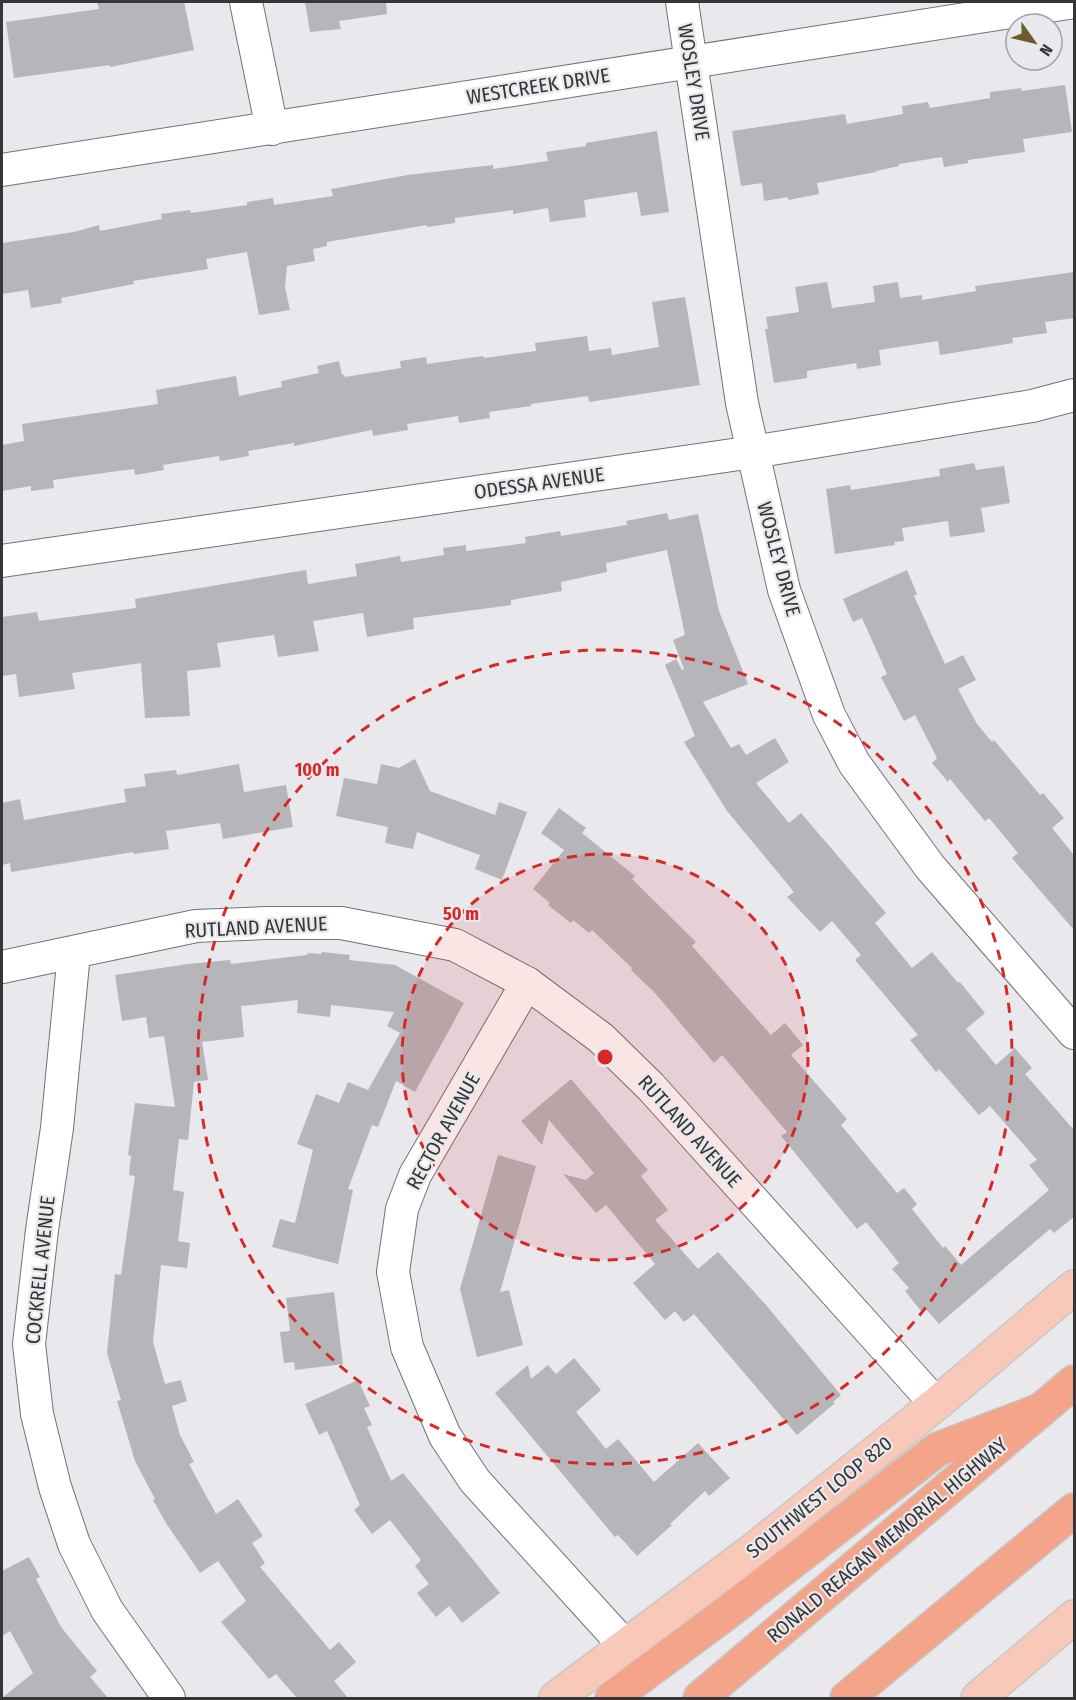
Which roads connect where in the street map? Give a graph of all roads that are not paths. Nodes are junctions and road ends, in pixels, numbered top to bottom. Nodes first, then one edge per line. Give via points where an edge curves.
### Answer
1 (246, 2) edge
2 (682, 2) edge
3 (1074, 2) edge
4 (691, 61) junction
5 (272, 129) junction
6 (2, 170) edge
7 (1074, 395) edge
8 (753, 452) junction
9 (2, 561) edge
10 (74, 953) junction
11 (2, 968) edge
12 (527, 983) junction
13 (1074, 1033) edge
14 (1074, 1287) edge
15 (1074, 1382) edge
16 (936, 1404) junction
17 (1041, 1410) junction
18 (1074, 1510) edge
19 (1074, 1617) edge
20 (625, 1646) junction
21 (169, 1698) edge
22 (556, 1698) edge
23 (612, 1698) edge
24 (700, 1698) edge
25 (847, 1698) edge
26 (978, 1698) edge

1 - 5 street
2 - 4 street, WOSLEY DRIVE
3 - 4 street, WESTCREEK DRIVE
4 - 5 street, WESTCREEK DRIVE
4 - 8 street, WOSLEY DRIVE via 742,403
5 - 6 street, WESTCREEK DRIVE
7 - 8 street, ODESSA AVENUE via 1032,406
8 - 9 street, ODESSA AVENUE
8 - 13 street, WOSLEY DRIVE via 784,590 829,715 854,763 930,867
10 - 11 street, RUTLAND AVENUE
10 - 12 street, RUTLAND AVENUE via 196,926 341,923 455,945
10 - 21 street, COCKRELL AVENUE via 57,1128 29,1344 37,1414 74,1544 107,1610
12 - 16 street, RUTLAND AVENUE via 601,1038 651,1087
12 - 20 street, RECTOR AVENUE via 415,1175 402,1209 393,1272 407,1347 445,1436 475,1481
14 - 16 main road, SOUTHWEST LOOP 820
15 - 17 highway, RONALD REAGAN MEMORIAL HIGHWAY
16 - 20 main road, SOUTHWEST LOOP 820 via 752,1551
17 - 23 highway via 938,1449
17 - 24 highway, RONALD REAGAN MEMORIAL HIGHWAY
18 - 25 highway
19 - 26 main road
20 - 22 main road, SOUTHWEST LOOP 820

